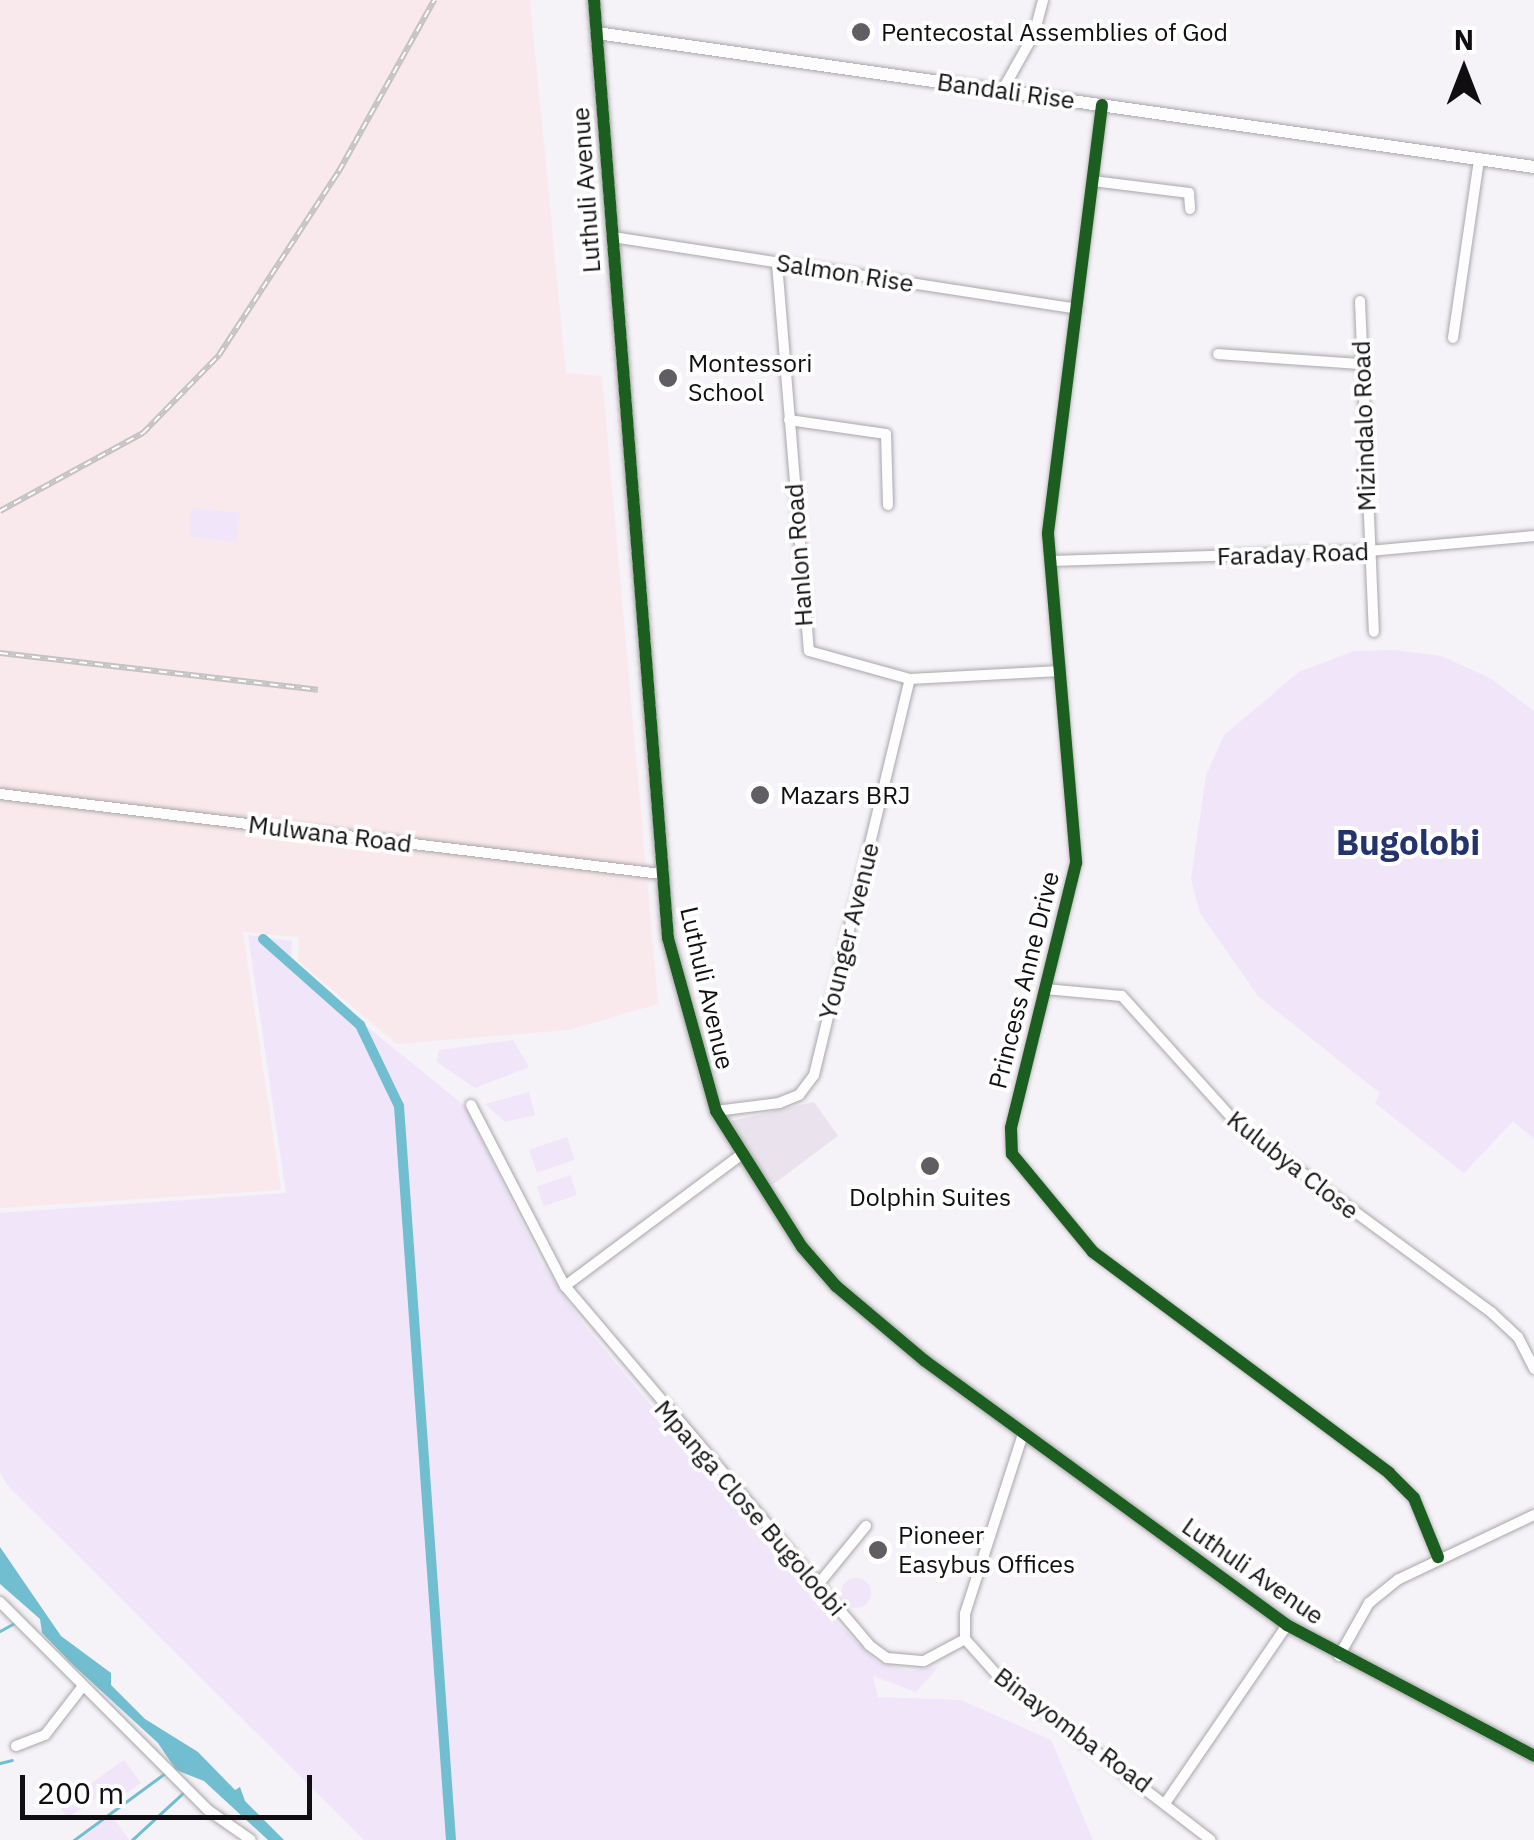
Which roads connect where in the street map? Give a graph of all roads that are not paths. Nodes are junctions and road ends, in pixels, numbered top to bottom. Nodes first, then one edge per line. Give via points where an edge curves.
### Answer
1 (594, 0) edge
2 (1044, 0) edge
3 (597, 33) junction
4 (1002, 91) junction
5 (1102, 105) junction
6 (1479, 159) junction
7 (1534, 167) edge
8 (1093, 181) junction
9 (1190, 209) dead end
10 (612, 237) junction
11 (777, 263) junction
12 (1360, 300) dead end
13 (1077, 309) junction
14 (1453, 338) dead end
15 (1218, 354) dead end
16 (1362, 364) junction
17 (789, 420) junction
18 (888, 504) dead end
19 (1534, 536) edge
20 (1369, 551) junction
21 (1051, 562) junction
22 (1374, 632) dead end
23 (1060, 671) junction
24 (910, 679) junction
25 (0, 794) edge
26 (661, 874) junction
27 (1045, 988) junction
28 (471, 1105) dead end
29 (716, 1111) junction
30 (741, 1156) junction
31 (565, 1286) junction
32 (1534, 1369) edge
33 (1024, 1434) junction
34 (1534, 1515) edge
35 (866, 1526) dead end
36 (1438, 1557) junction
37 (816, 1588) junction
38 (0, 1602) edge
39 (1287, 1625) junction
40 (965, 1639) junction
41 (1338, 1657) junction
42 (83, 1686) junction
43 (16, 1746) dead end
44 (1534, 1756) edge
45 (1166, 1802) junction
46 (251, 1840) edge
47 (1210, 1840) edge

1 - 3 street, Luthuli Avenue
2 - 4 street via 1034,34
3 - 4 street, Bandali Rise
3 - 10 street, Luthuli Avenue
4 - 5 street, Bandali Rise
5 - 6 street, Bandali Rise
5 - 8 street, Princess Anne Drive
6 - 7 street, Bandali Rise
6 - 14 street
8 - 9 street via 1189,193
8 - 13 street, Princess Anne Drive
10 - 11 street, Salmon Rise
10 - 26 street, Luthuli Avenue
11 - 13 street, Salmon Rise
11 - 17 street, Hanlon Road
12 - 16 street, Mizindalo Road
13 - 21 street, Princess Anne Drive via 1050,514
15 - 16 street
16 - 20 street, Mizindalo Road
17 - 18 street via 886,434
17 - 24 street, Hanlon Road via 806,644 816,657
19 - 20 street, Faraday Road
20 - 21 street, Faraday Road
20 - 22 street, Mizindalo Road
21 - 23 street, Princess Anne Drive
23 - 24 street, Hanlon Road
23 - 27 street, Princess Anne Drive via 1076,850
24 - 29 street, Younger Avenue via 814,1074 799,1096
25 - 26 street, Mulwana Road
26 - 29 street, Luthuli Avenue via 688,1027
27 - 32 street, Kulubya Close via 1122,996 1240,1127 1491,1312 1518,1337
27 - 36 street, Princess Anne Drive via 1011,1128 1021,1172 1093,1252 1390,1473 1414,1498
28 - 31 street, Mpanga Close Bugoloobi
29 - 30 street, Luthuli Avenue
30 - 31 street
30 - 33 street, Luthuli Avenue via 836,1286
31 - 37 street, Mpanga Close Bugoloobi
33 - 39 street, Luthuli Avenue
33 - 40 street via 965,1614
34 - 36 street
35 - 37 street
36 - 41 street via 1378,1594
37 - 40 street, Mpanga Close Bugoloobi via 888,1658 936,1658
38 - 42 street
39 - 41 street, Luthuli Avenue
39 - 45 street
40 - 45 street, Binayomba Road via 999,1676
41 - 44 street, Luthuli Avenue
42 - 43 street via 44,1735 31,1746
42 - 46 street via 208,1810
45 - 47 street, Binayomba Road

